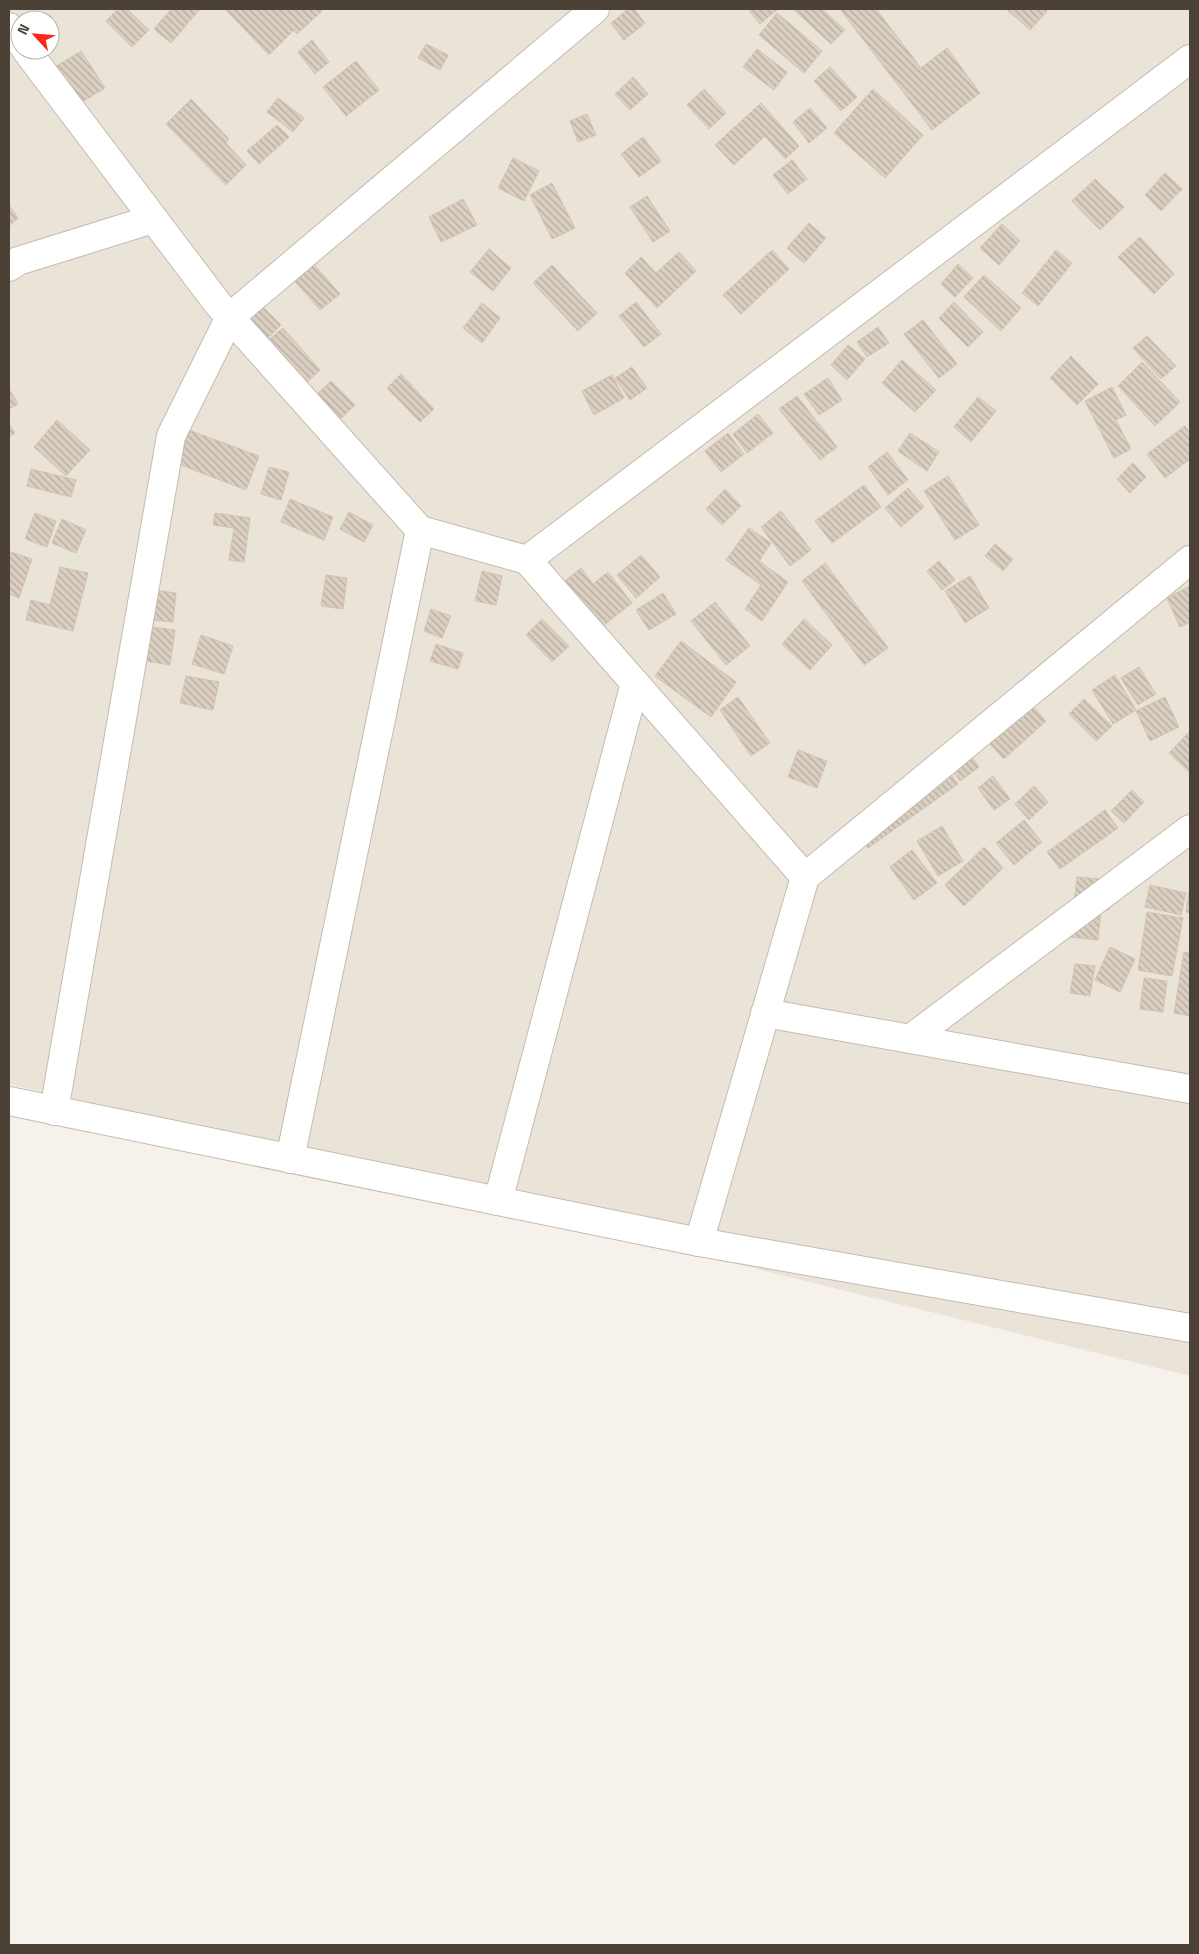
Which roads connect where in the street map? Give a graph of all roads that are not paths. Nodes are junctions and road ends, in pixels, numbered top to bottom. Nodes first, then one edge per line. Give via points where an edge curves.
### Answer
1 (595, 9) edge
2 (1190, 59) edge
3 (34, 60) edge
4 (153, 219) junction
5 (9, 267) edge
6 (230, 317) junction
7 (420, 530) junction
8 (527, 560) junction
9 (1190, 560) edge
10 (635, 683) junction
11 (1184, 840) edge
12 (805, 876) junction
13 (765, 1013) junction
14 (910, 1039) junction
15 (1190, 1089) edge
16 (9, 1101) edge
17 (54, 1111) junction
18 (290, 1159) junction
19 (498, 1201) junction
20 (699, 1242) junction
21 (1190, 1328) edge

1 - 6 street
2 - 8 street
3 - 4 street
4 - 5 street via 18,261
4 - 6 street
6 - 7 street
6 - 17 street via 171,436
7 - 8 street
7 - 18 street
8 - 10 street
9 - 12 street
10 - 12 street
10 - 19 street
11 - 14 street
12 - 13 street
13 - 14 street
13 - 20 street
14 - 15 street
16 - 17 street
17 - 18 street
18 - 19 street
19 - 20 street
20 - 21 street

